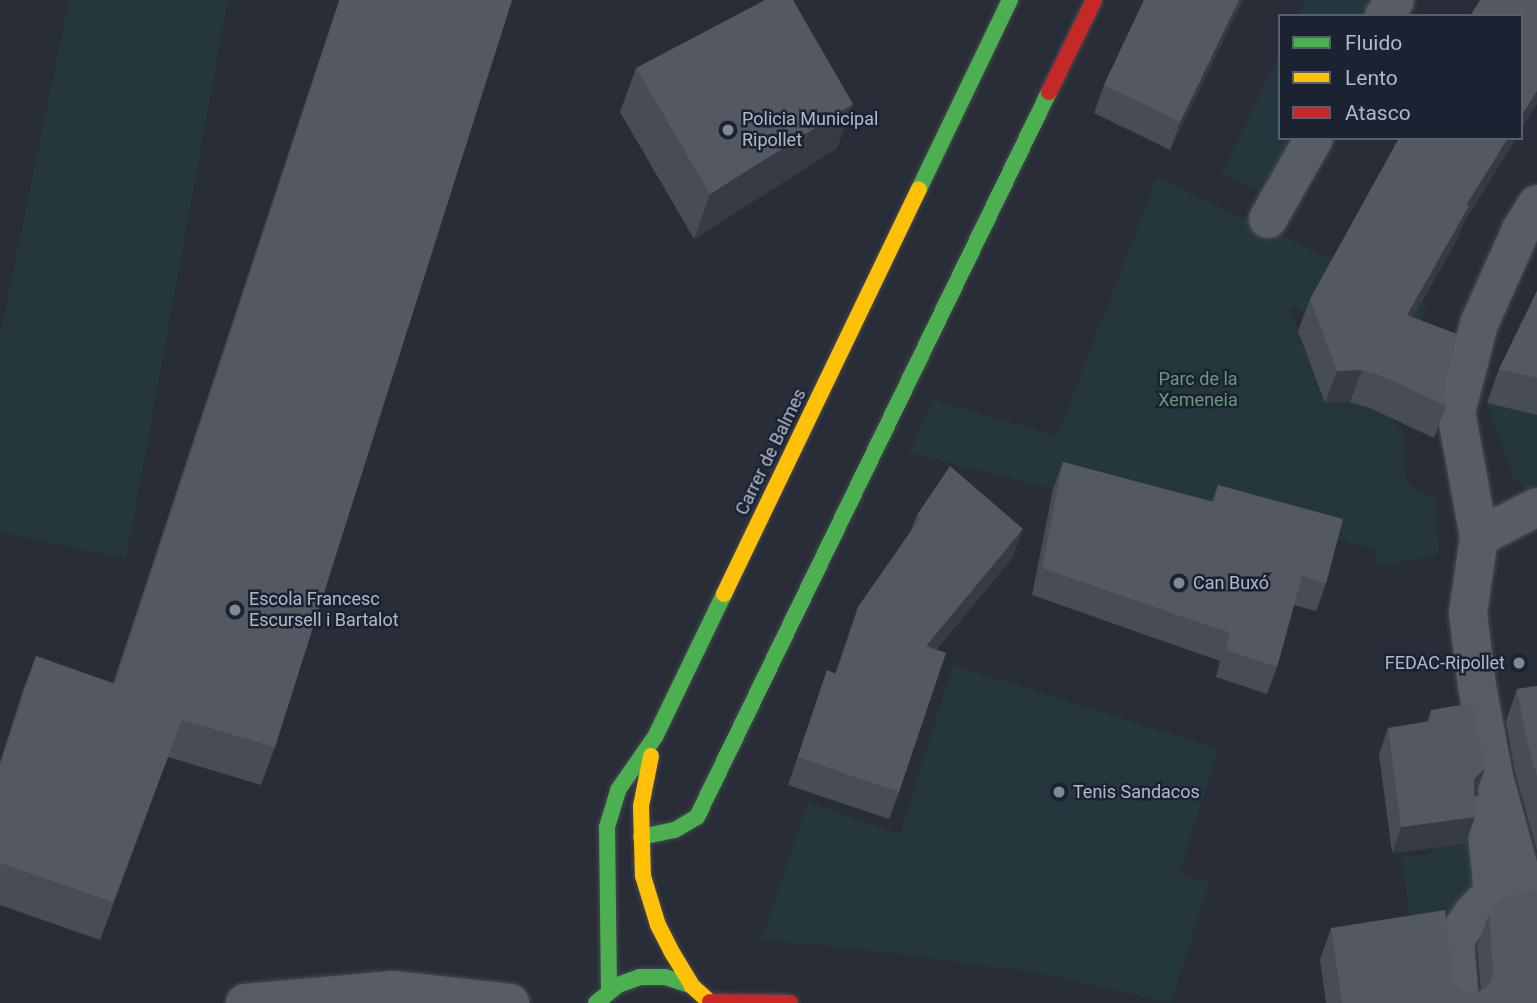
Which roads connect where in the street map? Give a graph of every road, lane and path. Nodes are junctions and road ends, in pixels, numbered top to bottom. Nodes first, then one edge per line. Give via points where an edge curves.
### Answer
1 (1010, 0) edge
2 (1094, 0) edge
3 (1313, 140) edge
4 (1537, 204) edge
5 (1268, 219) dead end
6 (1537, 507) edge
7 (1479, 537) junction
8 (655, 737) junction
9 (1494, 777) junction
10 (640, 837) junction
11 (1537, 890) edge
12 (692, 986) junction
13 (610, 990) junction
14 (392, 997) edge
15 (710, 1002) edge
16 (245, 1003) edge
17 (510, 1003) edge
18 (596, 1003) edge
19 (790, 1003) edge
20 (1460, 1003) edge

1 - 8 main road, Carrer de Balmes
2 - 10 main road via 697,817 675,830
3 - 5 street
4 - 7 street via 1479,324 1456,412
6 - 7 street
7 - 9 street via 1468,613
8 - 10 main road via 641,806
8 - 13 main road, Carrer de Balmes via 618,790 607,827
9 - 11 street via 1523,882
9 - 20 street via 1482,782 1493,893 1472,913 1455,940
10 - 12 main road via 643,876 658,925
12 - 13 main road via 665,977 640,977
12 - 15 main road
13 - 18 main road
14 - 16 street
14 - 17 street
15 - 19 main road

